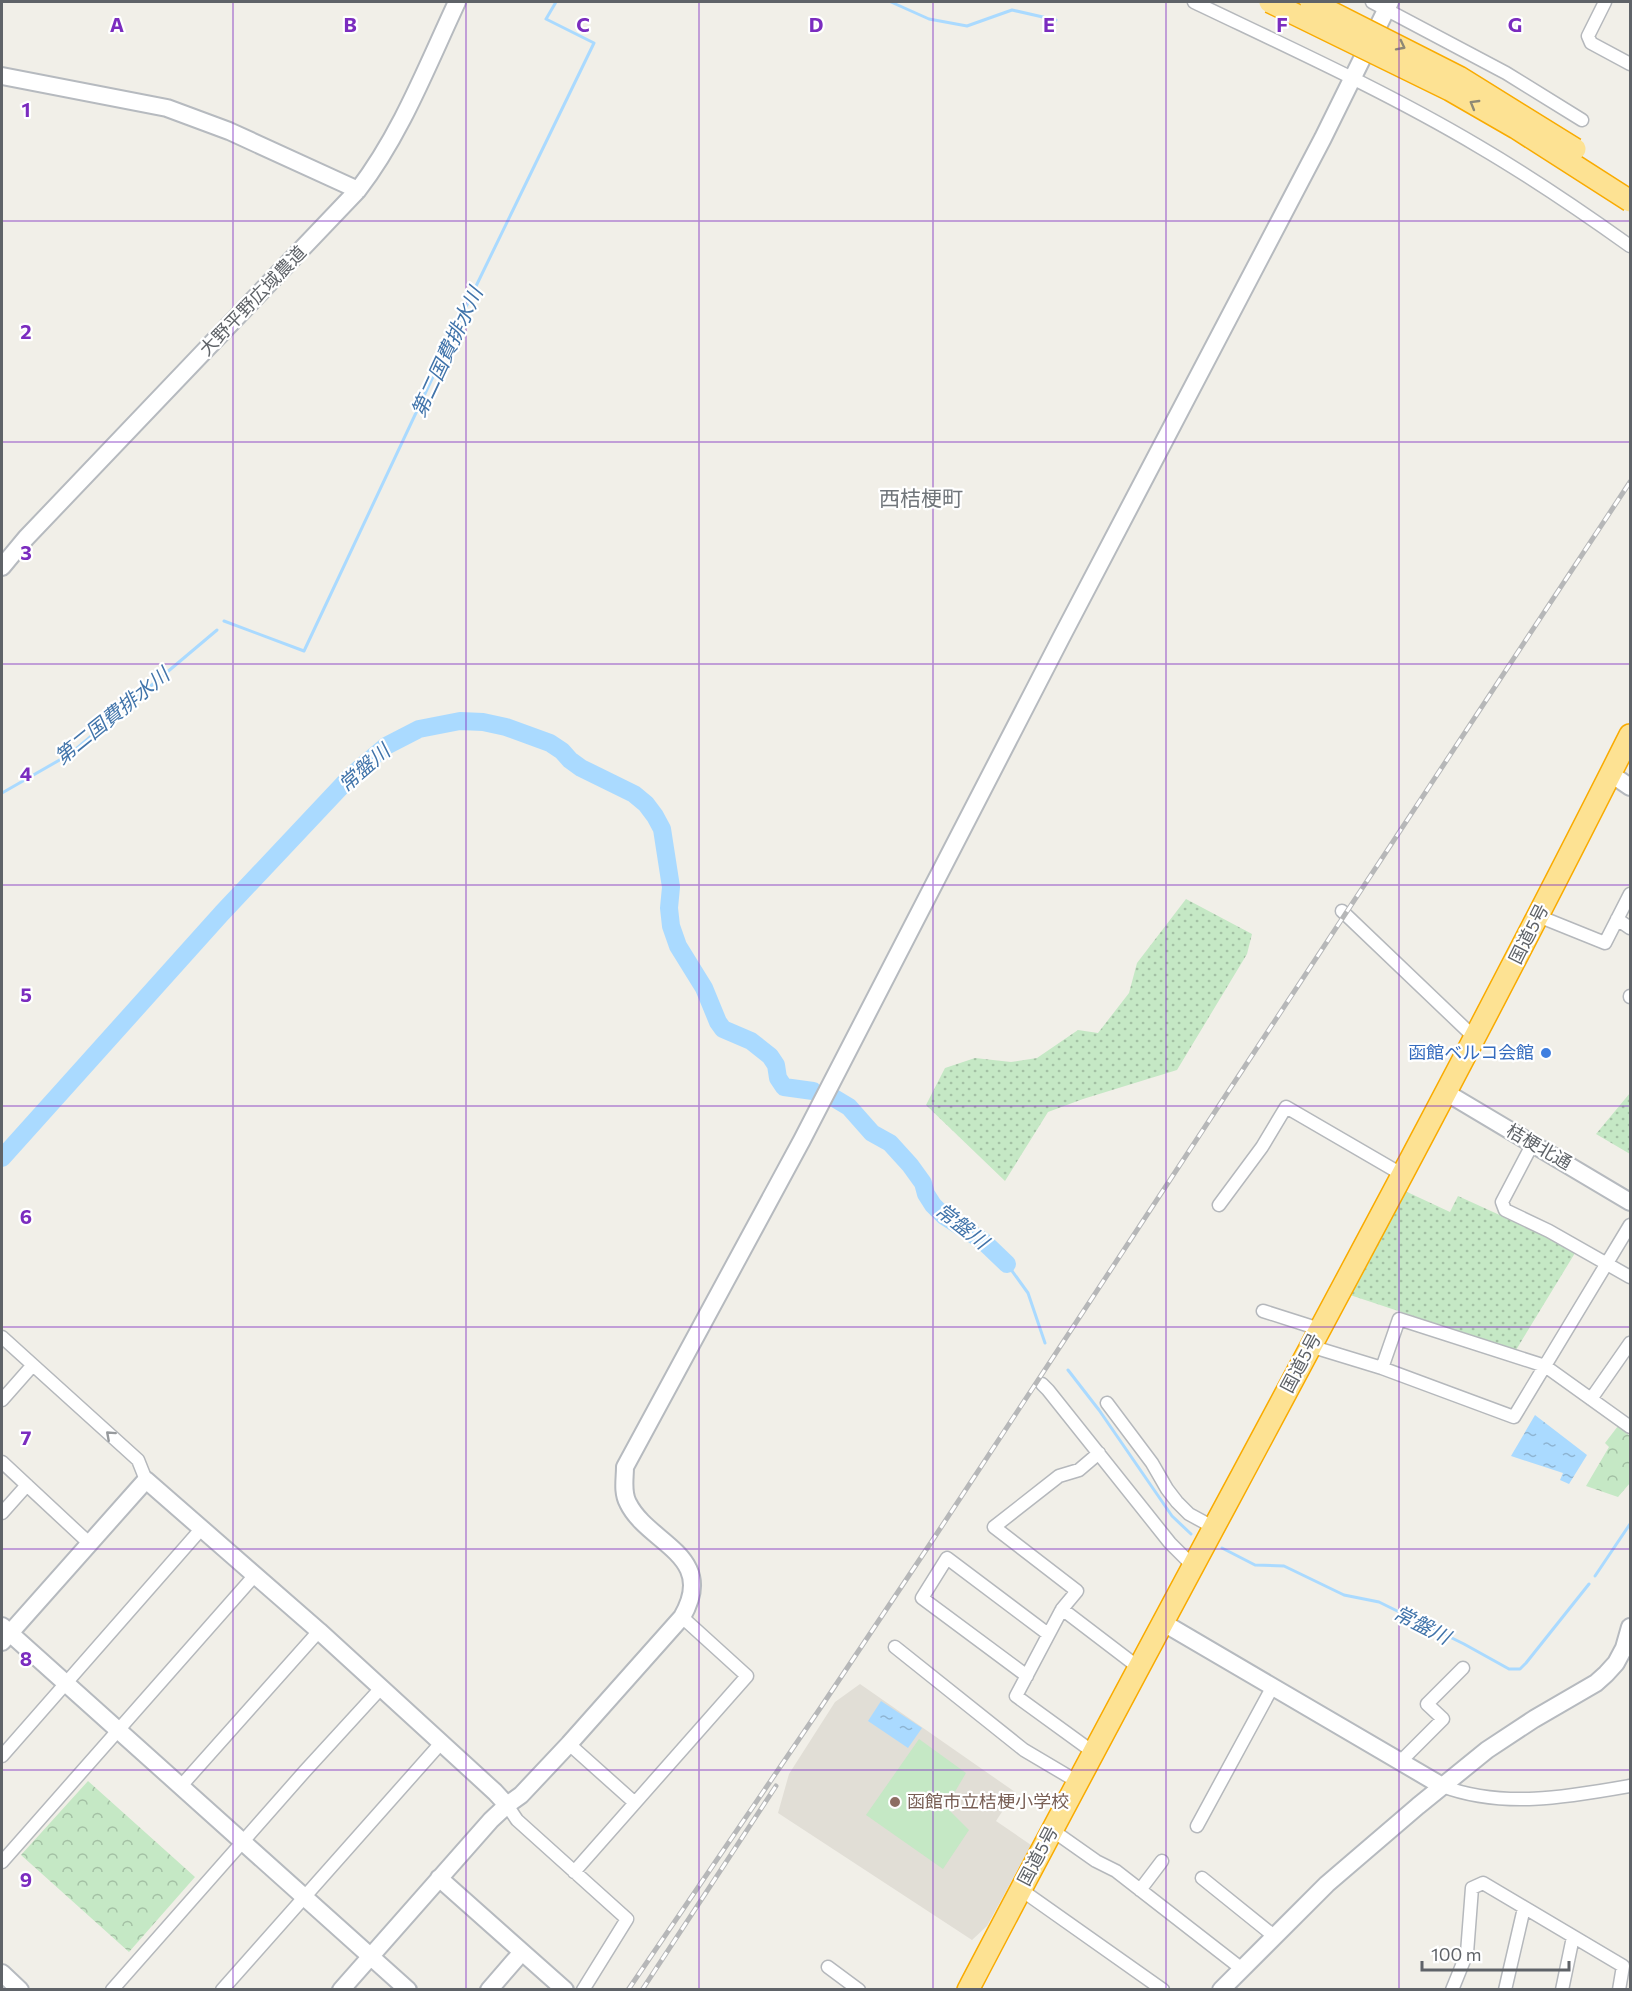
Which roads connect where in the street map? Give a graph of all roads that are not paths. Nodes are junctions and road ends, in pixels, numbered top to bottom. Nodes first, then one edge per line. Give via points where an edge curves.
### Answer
1 (457, 2) edge
2 (1194, 2) edge
3 (1270, 2) edge
4 (1311, 2) edge
5 (1605, 2) edge
6 (1383, 4) edge
7 (1630, 64) edge
8 (2, 75) edge
9 (1352, 77) junction
10 (1582, 120) dead end
11 (1630, 184) edge
12 (358, 190) junction
13 (1630, 201) edge
14 (1630, 246) edge
15 (2, 567) edge
16 (1630, 735) edge
17 (1611, 774) junction
18 (1630, 787) edge
19 (1630, 894) edge
20 (1342, 911) dead end
21 (1538, 916) junction
22 (1617, 919) junction
23 (1630, 928) edge
24 (1474, 1038) junction
25 (1447, 1093) junction
26 (1533, 1143) junction
27 (1402, 1175) junction
28 (1630, 1202) edge
29 (1219, 1205) dead end
30 (1630, 1225) edge
31 (1607, 1263) junction
32 (1630, 1277) edge
33 (1263, 1311) dead end
34 (2, 1338) edge
35 (1314, 1339) junction
36 (1630, 1343) edge
37 (32, 1366) junction
38 (1545, 1366) junction
39 (1382, 1368) junction
40 (1042, 1384) dead end
41 (1591, 1399) junction
42 (2, 1400) edge
43 (1107, 1403) dead end
44 (1630, 1427) edge
45 (1099, 1452) junction
46 (2, 1462) edge
47 (146, 1480) junction
48 (27, 1485) junction
49 (2, 1513) edge
50 (1213, 1527) junction
51 (202, 1528) junction
52 (89, 1543) junction
53 (1193, 1566) junction
54 (255, 1575) junction
55 (1062, 1609) junction
56 (682, 1617) junction
57 (1162, 1622) junction
58 (1630, 1627) edge
59 (319, 1631) junction
60 (4, 1633) edge
61 (1048, 1634) junction
62 (895, 1647) dead end
63 (1627, 1648) edge
64 (1138, 1667) junction
65 (1463, 1668) dead end
66 (1027, 1676) junction
67 (67, 1683) junction
68 (1273, 1686) junction
69 (381, 1688) junction
70 (119, 1730) junction
71 (441, 1743) junction
72 (569, 1744) junction
73 (1093, 1752) junction
74 (2, 1756) edge
75 (1401, 1761) junction
76 (1078, 1782) junction
77 (181, 1786) junction
78 (1442, 1786) junction
79 (1630, 1786) edge
80 (634, 1803) junction
81 (507, 1805) junction
82 (1197, 1826) dead end
83 (1052, 1830) junction
84 (242, 1841) junction
85 (1162, 1861) dead end
86 (2, 1862) edge
87 (574, 1872) junction
88 (439, 1878) junction
89 (1202, 1878) dead end
90 (1020, 1889) junction
91 (1140, 1890) junction
92 (305, 1897) junction
93 (1524, 1908) junction
94 (1274, 1936) junction
95 (1573, 1937) junction
96 (522, 1952) junction
97 (371, 1956) junction
98 (828, 1967) dead end
99 (1242, 1969) junction
100 (2, 1973) edge
101 (20, 1989) edge
102 (112, 1989) edge
103 (222, 1989) edge
104 (341, 1989) edge
105 (408, 1989) edge
106 (489, 1989) edge
107 (565, 1989) edge
108 (583, 1989) edge
109 (859, 1989) edge
110 (968, 1989) edge
111 (1163, 1989) edge
112 (1221, 1989) edge
113 (1452, 1989) edge
114 (1505, 1989) edge
115 (1562, 1989) edge
116 (1623, 1989) edge

1 - 12 street, 大野平野広域農道 via 392,139
2 - 9 street
13 -> 3 highway, bridge via 1450,90
4 -> 11 highway, bridge via 1459,77
5 - 7 street via 1588,36 1591,43
6 - 9 street
6 - 10 street
8 - 12 street via 167,108
9 - 14 street via 1477,145
9 - 56 street via 802,1140 625,1467 628,1504 678,1552 688,1568 690,1603
12 - 15 street, 大野平野広域農道
16 - 17 highway, 国道5号
17 - 18 street
17 - 21 highway, 国道5号
19 - 22 street
20 - 24 street
21 - 22 street via 1605,943
21 - 24 highway, 国道5号
22 - 23 street
24 - 25 highway, 国道5号
25 - 26 street, 桔梗北通
25 - 27 highway, 国道5号
26 - 28 street, 桔梗北通
26 - 31 street via 1502,1202 1504,1210
27 - 29 street via 1286,1107
27 - 35 highway, 国道5号
30 - 31 street
31 - 32 street
31 - 38 street
33 - 35 street via 1310,1326
34 - 37 street
35 - 39 street
35 - 50 highway, 国道5号
36 - 41 street
37 - 42 street
47 -> 37 street via 138,1460
38 - 39 street via 1514,1416
38 - 39 street via 1399,1319
38 - 41 street
40 - 45 street
41 - 44 street
43 - 50 street via 1177,1502
45 - 53 street via 1170,1543
45 - 55 street via 1079,1470 1059,1476 994,1527 1077,1591
46 - 48 street
47 - 51 street
47 - 52 street
48 - 49 street
48 - 52 street
50 - 53 highway, 国道5号
51 - 54 street
51 - 67 street
52 - 60 street
53 - 57 highway, 国道5号
54 - 59 street
54 - 70 street
55 - 61 street
55 - 64 street
56 - 72 street
56 - 80 street via 747,1676
57 - 64 highway, 国道5号
57 - 68 street
58 - 63 street
59 - 69 street
59 - 77 street
60 - 67 street
61 - 66 street
61 - 66 street via 947,1558 922,1598
62 - 76 street via 1024,1750
63 - 78 street via 1596,1683 1510,1734
64 - 73 highway, 国道5号
65 - 75 street via 1427,1704 1443,1719
66 - 73 street via 1016,1696
67 - 70 street
67 - 74 street
68 - 75 street
68 - 82 street
69 - 71 street
69 - 84 street
70 - 77 street
70 - 86 street
71 - 81 street
71 - 92 street
72 - 80 street
72 - 81 street
73 - 76 highway, 国道5号
75 - 78 street
76 - 83 highway, 国道5号
77 - 84 street
78 - 79 street via 1460,1793 1525,1800
78 - 94 street via 1327,1884
80 - 87 street
81 - 87 street via 517,1820
81 - 88 street
83 - 90 highway, 国道5号
83 - 91 street
84 - 92 street
84 - 102 street
85 - 91 street
87 - 108 street via 627,1919
88 - 96 street
88 - 97 street
89 - 94 street
90 - 110 highway, 国道5号
90 - 111 street
91 - 99 street
92 - 97 street
92 - 103 street
93 - 95 street
93 - 113 street via 1483,1883 1472,1888 1467,1953
93 - 114 street
94 - 99 street
95 - 115 street
95 - 116 street via 1623,1966
96 - 106 street
96 - 107 street
97 - 104 street
97 - 105 street
98 - 109 street
99 - 112 street
100 - 101 street

